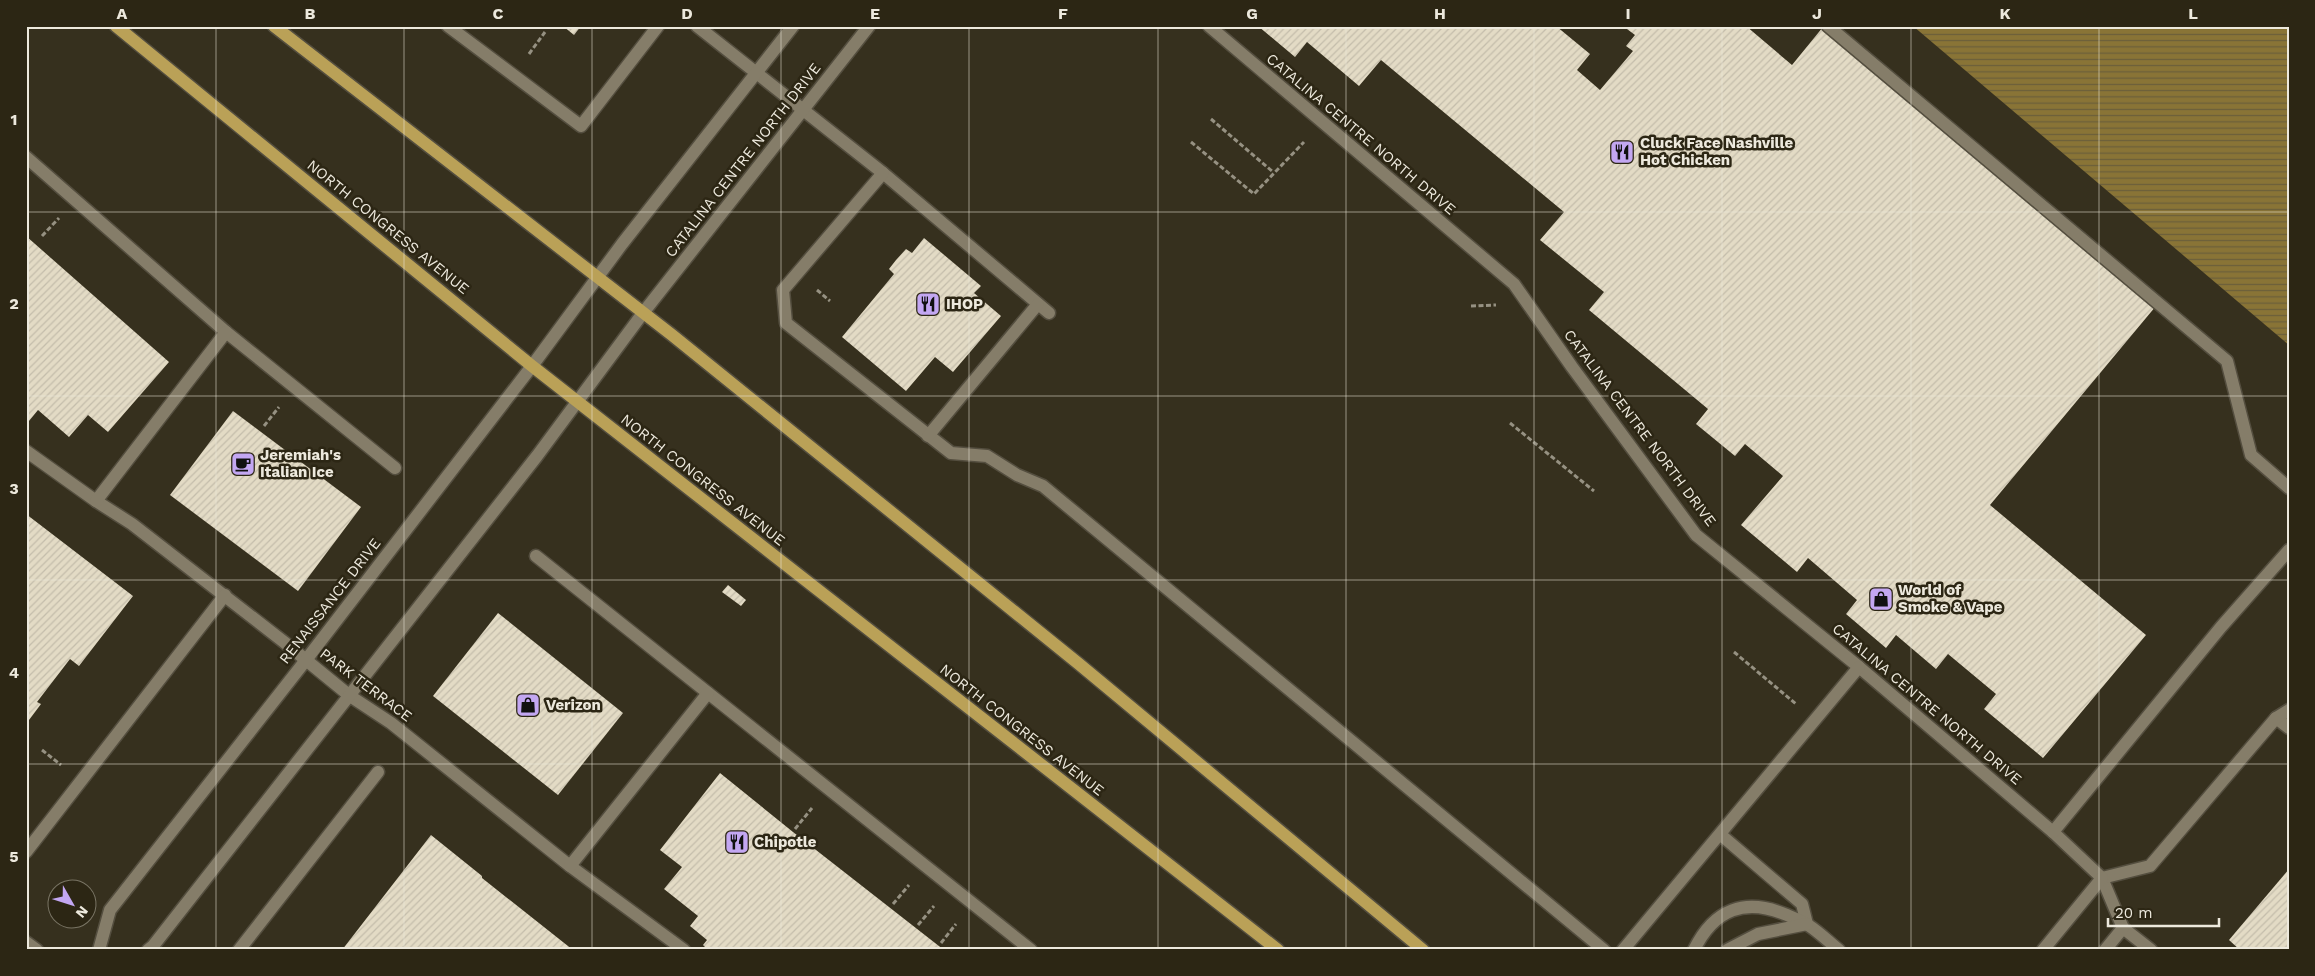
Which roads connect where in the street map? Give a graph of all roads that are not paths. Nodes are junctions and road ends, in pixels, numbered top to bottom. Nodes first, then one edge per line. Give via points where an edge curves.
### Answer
1 (116, 26) edge
2 (274, 26) edge
3 (448, 26) edge
4 (658, 26) edge
5 (697, 26) edge
6 (793, 26) edge
7 (868, 26) edge
8 (1209, 26) edge
9 (1828, 26) edge
10 (756, 72) junction
11 (802, 110) junction
12 (26, 157) edge
13 (882, 174) junction
14 (598, 278) junction
15 (1038, 304) junction
16 (643, 313) junction
17 (1049, 313) dead end
18 (226, 332) junction
19 (532, 366) junction
20 (578, 402) junction
21 (928, 436) junction
22 (26, 451) edge
23 (395, 468) dead end
24 (2289, 488) edge
25 (96, 501) junction
26 (2289, 550) edge
27 (536, 556) dead end
28 (225, 595) junction
29 (306, 660) junction
30 (1859, 667) junction
31 (708, 693) junction
32 (350, 696) junction
33 (2289, 710) edge
34 (2276, 718) junction
35 (2289, 728) edge
36 (378, 772) dead end
37 (2053, 832) junction
38 (1721, 835) junction
39 (26, 852) edge
40 (570, 866) junction
41 (2102, 878) junction
42 (1807, 924) junction
43 (2123, 928) junction
44 (26, 942) edge
45 (37, 950) edge
46 (99, 950) edge
47 (148, 950) edge
48 (239, 950) edge
49 (684, 950) edge
50 (1031, 950) edge
51 (1278, 950) edge
52 (1423, 950) edge
53 (1604, 950) edge
54 (1623, 950) edge
55 (1694, 950) edge
56 (1727, 950) edge
57 (1838, 950) edge
58 (2043, 950) edge
59 (2105, 950) edge
60 (2151, 950) edge

1 - 19 main road, NORTH CONGRESS AVENUE
2 - 14 main road
3 - 4 street via 581,126
5 - 10 street
6 - 10 street
7 - 11 street, CATALINA CENTRE NORTH DRIVE
8 - 30 street, CATALINA CENTRE NORTH DRIVE via 1514,284 1696,535
9 - 24 street via 2227,361 2251,455
10 - 11 street
10 - 14 street
11 - 13 street
11 - 16 street, CATALINA CENTRE NORTH DRIVE
12 - 18 street
13 - 15 street
13 - 21 street via 783,290 786,323
14 - 16 main road
14 - 19 street, RENAISSANCE DRIVE
15 - 17 street
15 - 21 street
16 - 20 street
16 - 52 main road via 1079,664
18 - 23 street
18 - 25 street
19 - 20 main road, NORTH CONGRESS AVENUE
19 - 29 street, RENAISSANCE DRIVE
20 - 32 street
20 - 51 main road, NORTH CONGRESS AVENUE
21 - 53 street via 951,453 987,456 1017,475 1043,486
22 - 25 street, PARK TERRACE
25 - 28 street, PARK TERRACE via 132,524
26 - 37 street via 2221,627
27 - 31 street
28 - 29 street, PARK TERRACE
28 - 39 street
29 - 32 street, PARK TERRACE
29 - 46 street, RENAISSANCE DRIVE via 110,910
30 - 37 street, CATALINA CENTRE NORTH DRIVE
30 - 38 street
31 - 40 street
31 - 50 street
32 - 40 street, PARK TERRACE via 390,723
32 - 47 street
33 - 34 street
34 - 35 street
34 - 41 street via 2150,866
36 - 48 street
37 - 41 street, CATALINA CENTRE NORTH DRIVE
38 - 42 street via 1802,904
38 - 54 street
40 - 49 street, PARK TERRACE
41 - 43 street
41 - 58 street
42 - 55 street via 1770,908 1749,906 1724,914 1708,926
42 - 56 street via 1758,934
42 - 57 street
43 - 59 street
43 - 60 street
44 - 45 street

